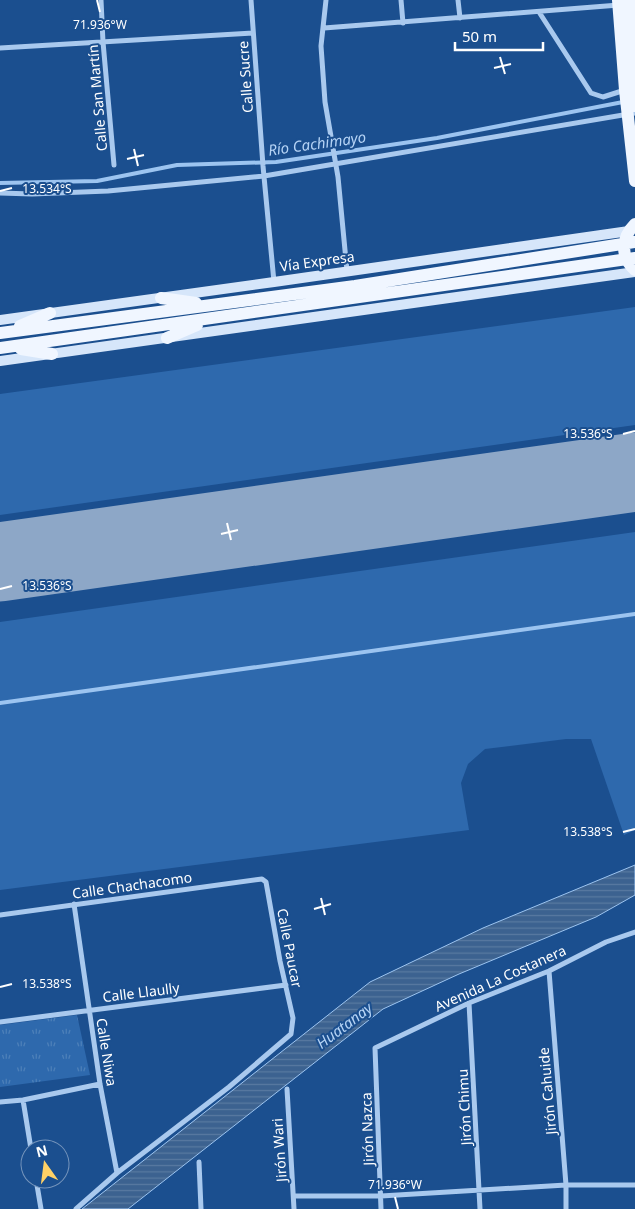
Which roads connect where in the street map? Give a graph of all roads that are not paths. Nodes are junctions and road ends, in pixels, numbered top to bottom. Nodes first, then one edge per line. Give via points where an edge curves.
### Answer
1 (101, 0) edge
2 (251, 0) edge
3 (326, 0) edge
4 (401, 0) edge
5 (458, 0) edge
6 (623, 2) edge
7 (539, 12) junction
8 (460, 18) junction
9 (402, 22) junction
10 (324, 28) junction
11 (253, 34) junction
12 (103, 42) junction
13 (0, 48) edge
14 (631, 100) edge
15 (335, 161) junction
16 (114, 165) dead end
17 (264, 176) junction
18 (635, 180) edge
19 (0, 193) edge
20 (631, 235) edge
21 (630, 258) edge
22 (635, 271) edge
23 (347, 272) junction
24 (274, 282) junction
25 (161, 298) junction
26 (211, 305) junction
27 (50, 313) junction
28 (212, 318) junction
29 (0, 320) edge
30 (3, 333) edge
31 (167, 338) junction
32 (4, 347) edge
33 (52, 354) junction
34 (0, 361) edge
35 (266, 882) joint
36 (74, 904) junction
37 (0, 915) edge
38 (635, 932) edge
39 (549, 971) junction
40 (286, 985) junction
41 (469, 1003) junction
42 (89, 1010) junction
43 (0, 1022) edge
44 (376, 1048) joint
45 (100, 1084) junction
46 (287, 1089) dead end
47 (23, 1100) junction
48 (0, 1102) edge
49 (29, 1139) edge
50 (199, 1162) dead end
51 (117, 1173) junction
52 (566, 1185) junction
53 (635, 1185) edge
54 (38, 1189) edge
55 (480, 1191) junction
56 (294, 1196) junction
57 (381, 1196) junction
58 (41, 1209) edge
59 (76, 1209) edge
60 (201, 1209) edge
61 (294, 1209) edge
62 (381, 1209) edge
63 (480, 1209) edge
64 (566, 1209) edge

1 - 12 street, Calle San Martín
2 - 11 street, Calle Sucre
3 - 10 street
4 - 9 street
5 - 8 street
6 - 7 street
6 - 14 main road
7 - 8 street
7 - 14 street via 591,93
8 - 9 street
9 - 10 street
10 - 15 street via 321,46 325,102
11 - 12 street
11 - 17 street, Calle Sucre
12 - 13 street
12 - 16 street, Calle San Martín
14 - 15 street
14 - 18 main road
15 - 17 street
15 - 23 street
17 - 19 street via 108,191
17 - 24 street, Calle Sucre
20 - 21 main road
20 - 23 main road, Vía Expresa
20 - 26 main road via 355,286
21 - 22 main road
21 - 28 main road
22 - 31 main road
23 - 24 main road, Vía Expresa
24 - 25 main road, Vía Expresa
25 - 26 main road
25 - 27 main road, Vía Expresa
26 - 30 main road
27 - 29 main road, Vía Expresa
27 - 30 main road
28 - 31 main road
28 - 32 main road
31 - 33 main road
32 - 33 main road
33 - 34 main road
35 - 36 street, Calle Chachacomo via 262,879
35 - 40 street, Calle Paucar
36 - 37 street, Calle Chachacomo
36 - 42 street, Calle Niwa
38 - 39 street, Avenida La Costanera via 606,942
39 - 41 street, Avenida La Costanera
39 - 52 street, Jirón Cahuide
40 - 42 street, Calle Llaully
40 - 51 street, Calle Paucar via 293,1018 291,1034 229,1087
41 - 44 street, Avenida La Costanera
41 - 55 street, Jirón Chimu
42 - 43 street, Calle Llaully
42 - 45 street, Calle Niwa
44 - 57 street, Jirón Nazca
45 - 47 street
45 - 51 street, Calle Niwa
46 - 56 street, Jirón Wari
47 - 48 street
47 - 49 street
50 - 60 street
51 - 59 street
52 - 53 street
52 - 55 street
52 - 64 street, Jirón Cahuide
54 - 58 street
55 - 57 street
55 - 63 street, Jirón Chimu
56 - 57 street
56 - 61 street, Jirón Wari
57 - 62 street, Jirón Nazca

